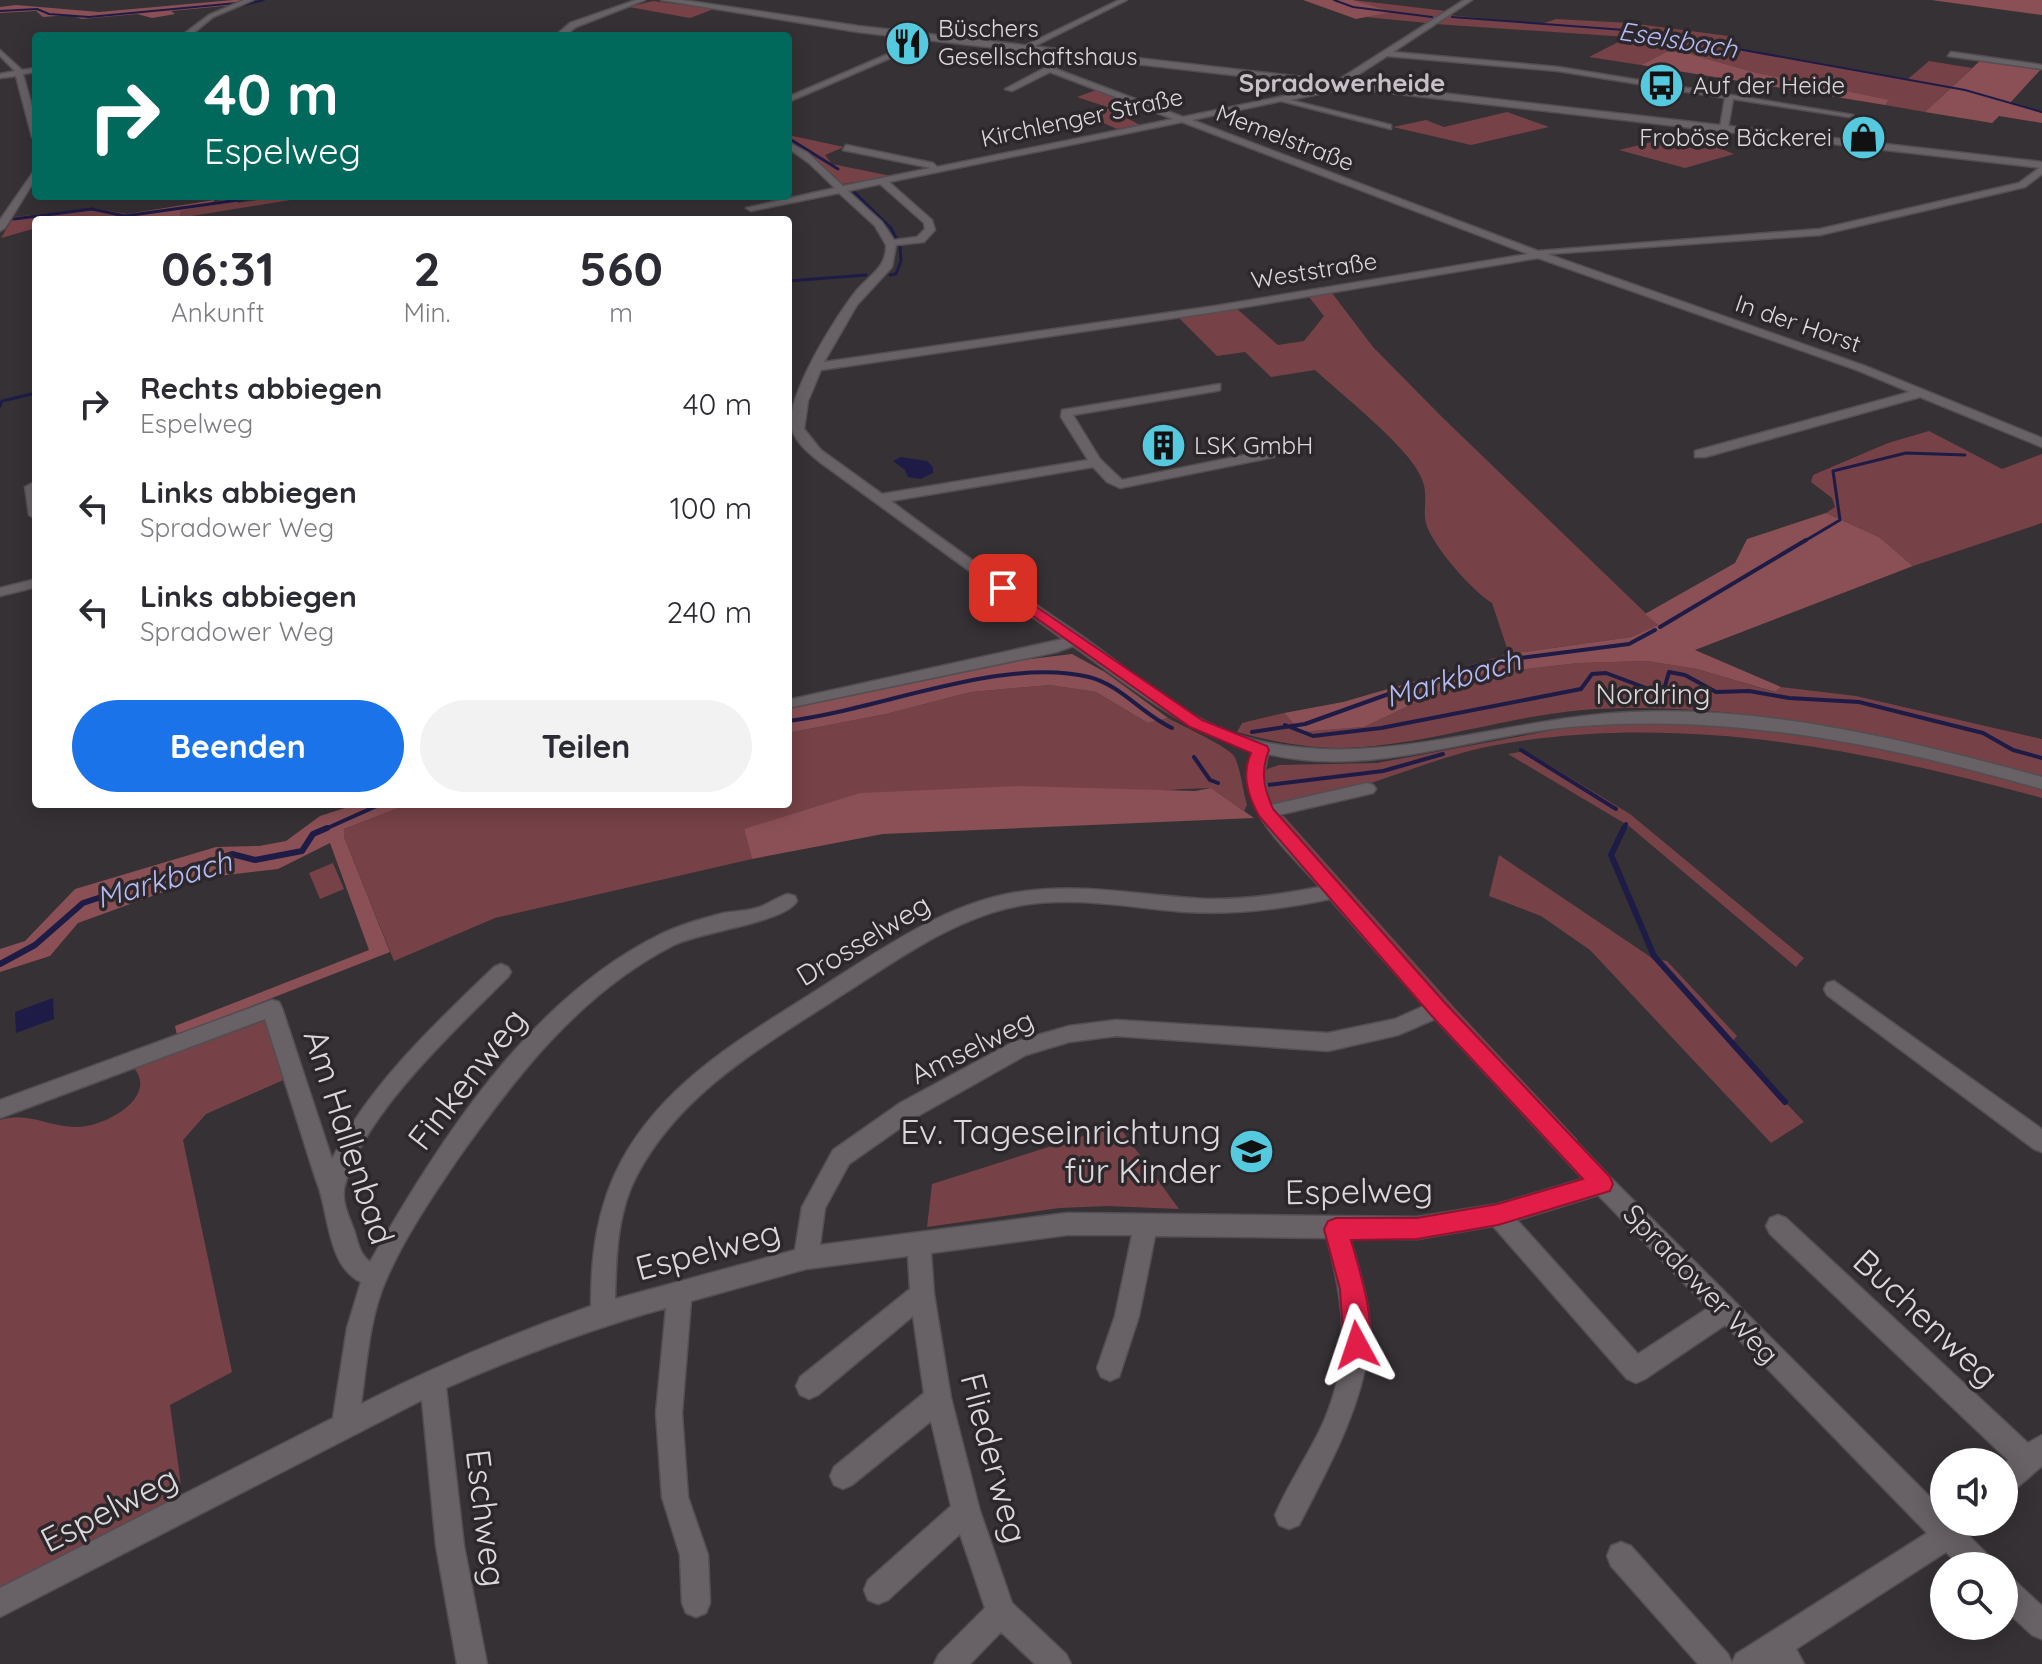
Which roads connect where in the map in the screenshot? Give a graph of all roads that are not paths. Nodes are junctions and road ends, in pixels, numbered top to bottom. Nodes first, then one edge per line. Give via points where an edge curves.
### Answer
1 (250, 0) edge
2 (642, 0) edge
3 (665, 0) edge
4 (701, 0) edge
5 (1124, 0) edge
6 (1469, 0) edge
7 (690, 4) junction
8 (190, 32) edge
9 (562, 32) edge
10 (933, 38) junction
11 (1024, 48) junction
12 (0, 52) edge
13 (1384, 53) junction
14 (1078, 54) junction
15 (1951, 54) dead end
16 (2042, 67) edge
17 (1050, 69) junction
18 (32, 71) edge
19 (19, 73) junction
20 (0, 76) edge
21 (1337, 84) junction
22 (1009, 89) dead end
23 (792, 98) edge
24 (1729, 98) junction
25 (1278, 99) junction
26 (1849, 115) dead end
27 (1178, 119) junction
28 (32, 122) edge
29 (1388, 127) dead end
30 (1724, 128) junction
31 (792, 147) edge
32 (846, 148) dead end
33 (2042, 167) edge
34 (940, 168) junction
35 (32, 177) edge
36 (881, 180) junction
37 (840, 188) junction
38 (792, 199) edge
39 (787, 200) edge
40 (751, 208) dead end
41 (0, 228) edge
42 (890, 243) junction
43 (1537, 254) junction
44 (816, 367) junction
45 (1216, 387) dead end
46 (1921, 393) junction
47 (793, 432) edge
48 (2042, 443) edge
49 (1269, 454) dead end
50 (1700, 454) dead end
51 (1098, 462) junction
52 (879, 499) junction
53 (32, 584) edge
54 (0, 592) edge
55 (1076, 639) junction
56 (792, 704) dead end
57 (1261, 750) junction
58 (2042, 783) edge
59 (1367, 789) dead end
60 (1265, 812) junction
61 (1335, 891) junction
62 (788, 901) dead end
63 (501, 972) dead end
64 (1834, 989) dead end
65 (1438, 1009) junction
66 (0, 1109) edge
67 (2042, 1142) edge
68 (335, 1181) junction
69 (1602, 1184) junction
70 (1498, 1215) junction
71 (1146, 1224) junction
72 (1778, 1226) dead end
73 (1336, 1229) junction
74 (919, 1246) junction
75 (806, 1258) junction
76 (375, 1276) junction
77 (680, 1292) junction
78 (922, 1294) junction
79 (1726, 1310) junction
80 (603, 1314) junction
81 (1110, 1368) dead end
82 (433, 1381) junction
83 (809, 1386) dead end
84 (938, 1398) junction
85 (345, 1427) junction
86 (2035, 1454) edge
87 (2018, 1469) edge
88 (843, 1476) dead end
89 (1930, 1506) edge
90 (966, 1511) junction
91 (1289, 1515) dead end
92 (1944, 1536) edge
93 (1621, 1556) dead end
94 (878, 1590) dead end
95 (0, 1603) edge
96 (696, 1603) dead end
97 (2018, 1603) edge
98 (1001, 1612) junction
99 (2042, 1625) edge
100 (1782, 1655) edge
101 (472, 1664) edge
102 (949, 1664) edge
103 (1056, 1664) edge
104 (1718, 1664) edge
105 (1746, 1664) edge

1 - 8 street via 211,16
2 - 9 street
3 - 7 main road
4 - 7 street
5 - 11 street
6 - 13 street, Kirchlenger Straße
7 - 10 main road
10 - 11 main road
10 - 23 street
11 - 14 main road
12 - 19 street
13 - 21 street, Kirchlenger Straße
13 - 24 street via 1558,69
14 - 17 street
14 - 21 main road
15 - 16 street
17 - 22 street
17 - 27 street, Memelstraße
18 - 19 street
19 - 20 street
19 - 28 street
21 - 25 street, Kirchlenger Straße
21 - 30 main road
24 - 26 street
24 - 30 street
25 - 27 street, Kirchlenger Straße
25 - 29 street
27 - 34 street, Kirchlenger Straße
27 - 43 street, Memelstraße
30 - 33 main road
31 - 37 street
32 - 34 street
33 - 43 street, Weststraße via 2022,185 1820,232
34 - 36 street, Kirchlenger Straße
35 - 41 street
36 - 37 street, Kirchlenger Straße
36 - 42 street via 929,222 930,230 920,240
37 - 38 street, Kirchlenger Straße
37 - 42 street
39 - 40 street, Kirchlenger Straße
42 - 44 street via 892,255 880,276 861,293
43 - 44 street, Weststraße via 1229,307
43 - 46 street, In der Horst
44 - 47 street
45 - 51 street via 1066,413
46 - 48 street, In der Horst
46 - 50 street
47 - 52 street
49 - 51 street via 1127,484 1113,480
51 - 52 street
52 - 55 street
53 - 54 street
55 - 56 street
55 - 57 street via 1196,724
57 - 58 street, Nordring via 1321,757 1363,755 1571,719 1705,718 1843,736
57 - 60 street, Spradower Weg via 1255,787
59 - 60 street
60 - 61 street, Spradower Weg
61 - 65 street, Spradower Weg
61 - 80 street, Drosselweg via 1268,904 1210,906 1066,893 1021,898 953,919 919,938 729,1057 662,1121 617,1194 603,1265
62 - 76 street, Finkenweg via 763,914 671,938 578,1000 544,1031 471,1123 423,1191
63 - 68 street via 383,1099 350,1147
64 - 67 street
65 - 69 street, Spradower Weg
65 - 75 street, Amselweg via 1398,1027 1328,1042 1116,1028 1020,1048 908,1110 841,1157 814,1207
66 - 68 street, Am Hallenbad via 272,1008 327,1180
68 - 76 street, Am Hallenbad via 332,1200 353,1265
69 - 70 street, Espelweg
69 - 79 street, Spradower Weg
70 - 73 street, Espelweg via 1417,1228
70 - 79 street via 1636,1370
71 - 73 street, Espelweg
71 - 74 street, Espelweg via 1067,1224
71 - 81 street
72 - 86 street, Buchenweg
73 - 91 street via 1352,1289 1357,1345 1337,1423
74 - 75 street, Espelweg
74 - 78 street, Fliederweg
75 - 77 street, Espelweg
76 - 85 street, Finkenweg via 359,1328
77 - 80 street, Espelweg
77 - 96 street via 669,1413 675,1497 694,1555
78 - 83 street
78 - 84 street, Fliederweg
79 - 89 street, Spradower Weg
80 - 82 street, Espelweg
82 - 85 street, Espelweg
82 - 101 street, Eschweg via 450,1546
84 - 88 street
84 - 90 street, Fliederweg
85 - 95 street, Espelweg
86 - 87 street
90 - 94 street
90 - 98 street, Fliederweg
92 - 100 street
93 - 104 street
97 - 99 street
98 - 102 street
98 - 103 street, Fliederweg
100 - 105 street

